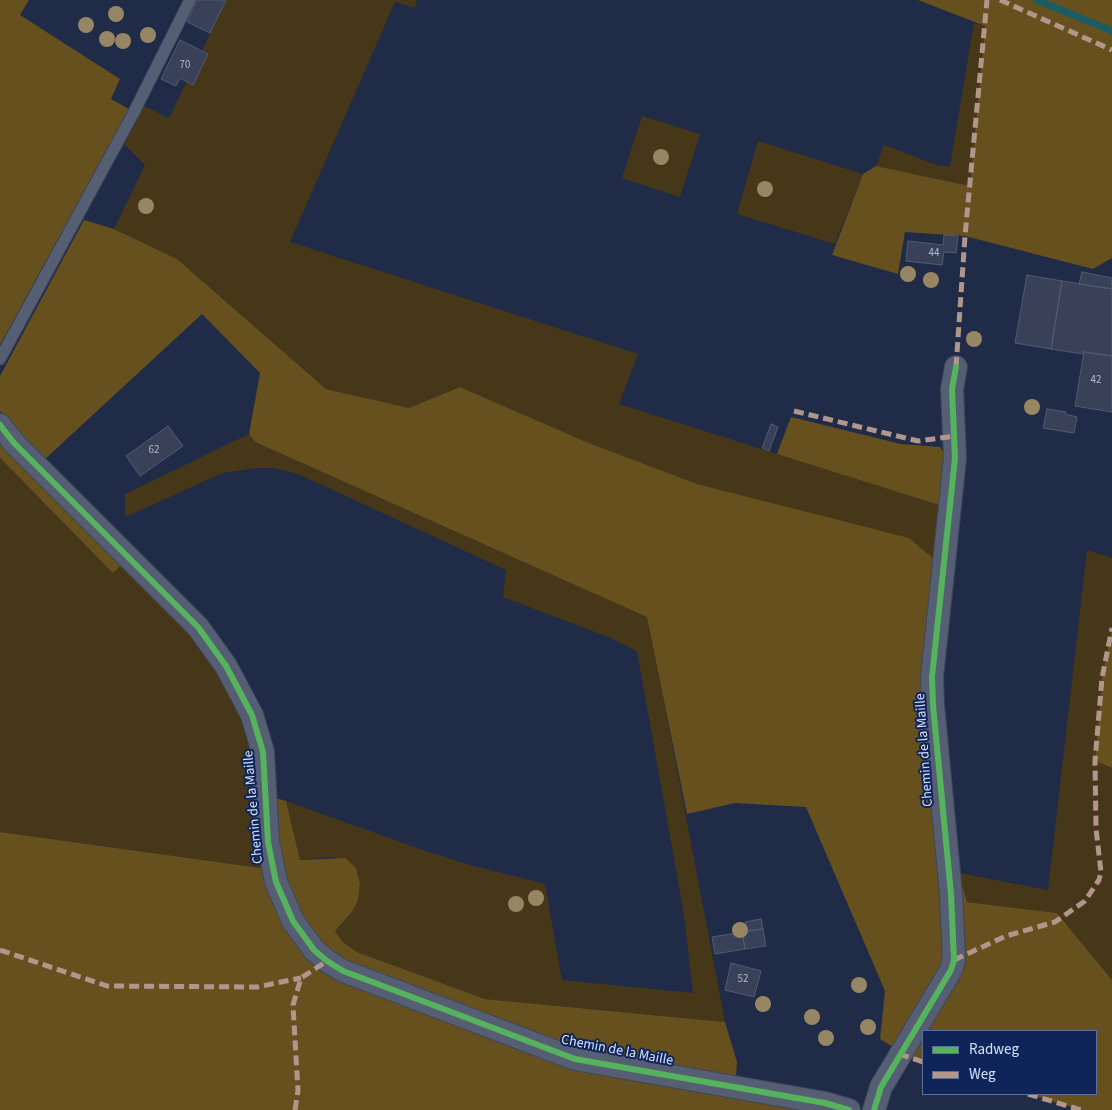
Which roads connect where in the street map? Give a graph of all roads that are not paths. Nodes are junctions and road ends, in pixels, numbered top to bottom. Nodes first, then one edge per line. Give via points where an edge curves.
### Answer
1 (190, 0) edge
2 (0, 359) edge
3 (956, 368) dead end
4 (0, 425) edge
5 (849, 1110) edge
6 (874, 1110) edge

1 - 2 lane via 134,112
3 - 6 street, Chemin de la Maille via 952,389 955,458 932,677 954,960 882,1087
4 - 5 street, Chemin de la Maille via 198,627 226,666 252,715 263,752 268,842 276,882 292,921 327,962 575,1059 825,1102

